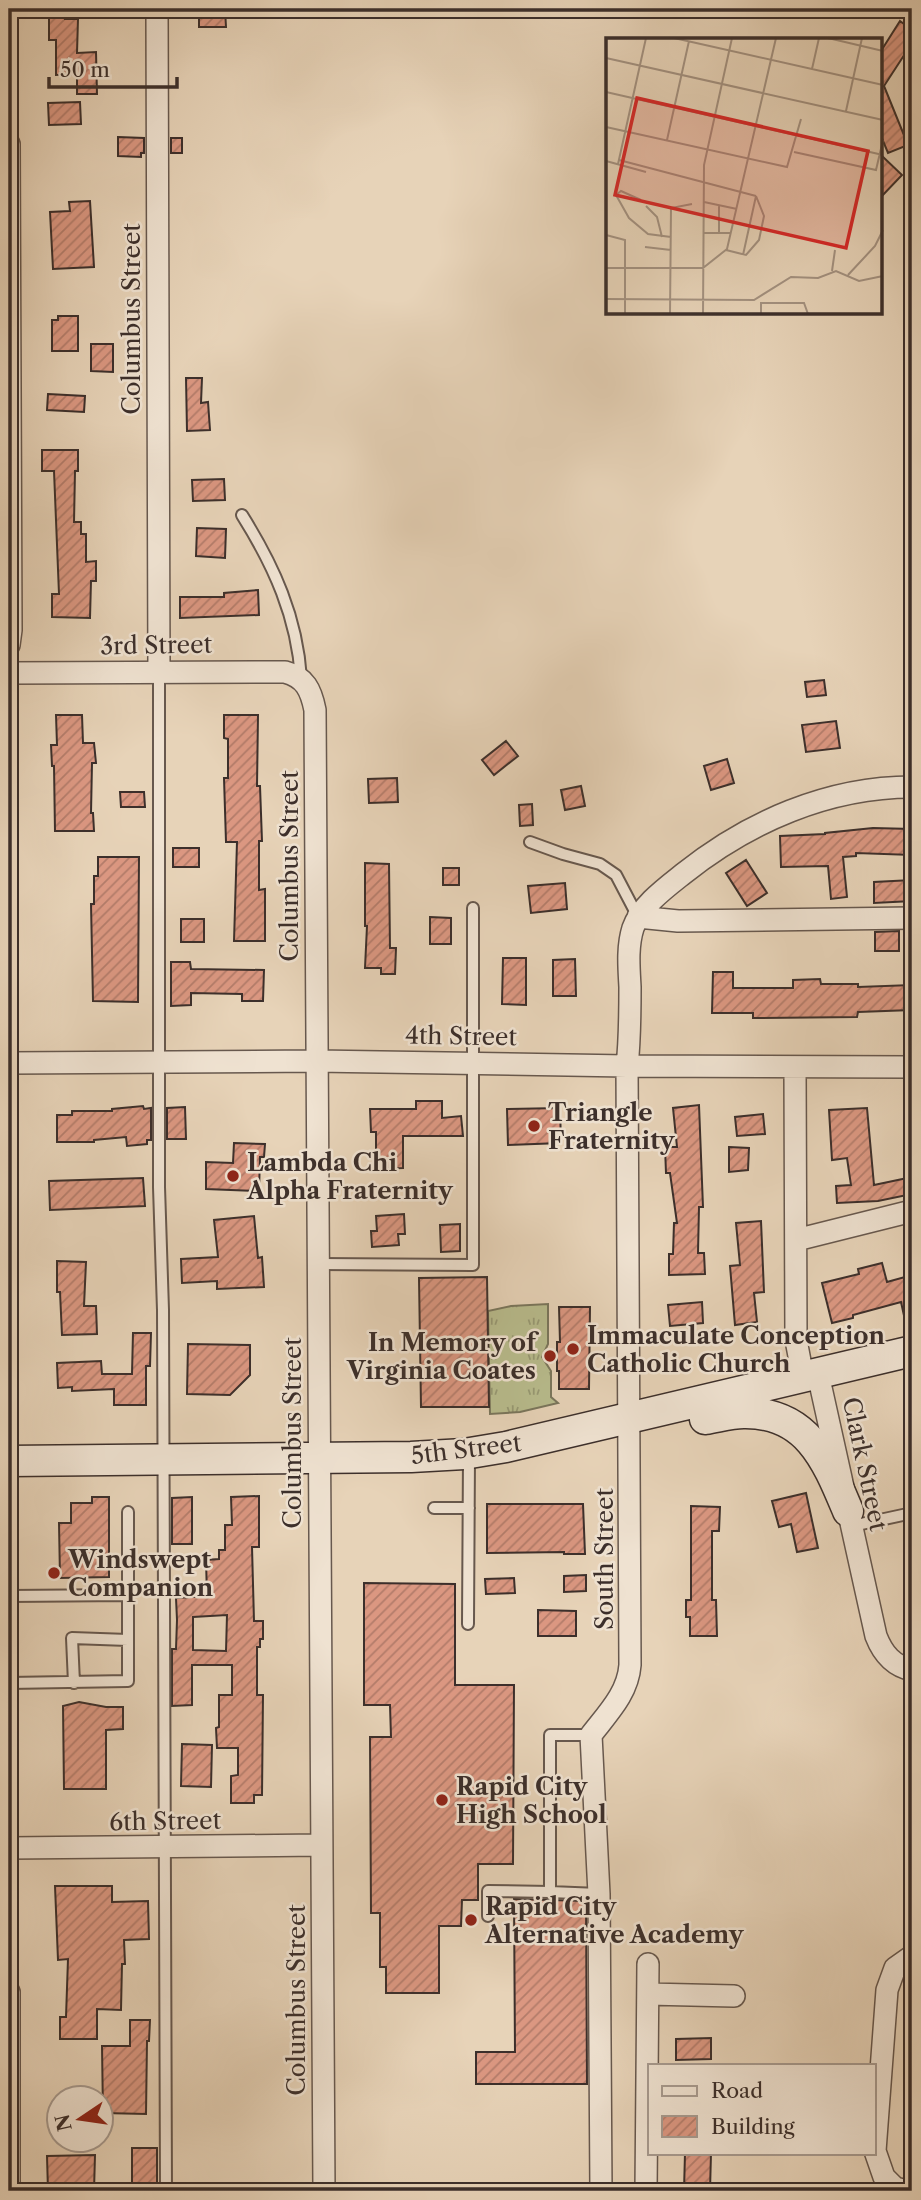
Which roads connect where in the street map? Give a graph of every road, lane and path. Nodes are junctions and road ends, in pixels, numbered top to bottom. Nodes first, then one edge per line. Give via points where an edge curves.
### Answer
1 (157, 9) edge
2 (9, 144) edge
3 (9, 280) edge
4 (242, 515) dead end
5 (9, 645) edge
6 (159, 672) junction
7 (9, 673) edge
8 (302, 678) junction
9 (912, 787) edge
10 (530, 842) dead end
11 (473, 908) dead end
12 (638, 917) junction
13 (912, 918) edge
14 (316, 1061) junction
15 (160, 1062) junction
16 (474, 1062) junction
17 (9, 1063) edge
18 (627, 1066) junction
19 (912, 1067) edge
20 (795, 1068) junction
21 (912, 1211) edge
22 (796, 1240) junction
23 (318, 1264) junction
24 (912, 1352) edge
25 (811, 1375) junction
26 (642, 1416) junction
27 (469, 1453) junction
28 (319, 1458) junction
29 (162, 1459) junction
30 (9, 1461) edge
31 (434, 1508) dead end
32 (469, 1508) junction
33 (128, 1512) dead end
34 (912, 1513) edge
35 (850, 1518) junction
36 (128, 1595) junction
37 (9, 1596) edge
38 (468, 1624) dead end
39 (128, 1640) junction
40 (912, 1670) edge
41 (9, 1683) edge
42 (74, 1683) junction
43 (591, 1735) junction
44 (321, 1845) junction
45 (166, 1847) junction
46 (9, 1848) edge
47 (550, 1892) junction
48 (599, 1894) junction
49 (488, 1916) dead end
50 (912, 1956) edge
51 (648, 1964) dead end
52 (9, 1992) edge
53 (648, 1994) junction
54 (734, 1996) dead end
55 (876, 2138) edge
56 (876, 2154) edge
57 (9, 2191) edge
58 (166, 2191) edge
59 (324, 2191) edge
60 (601, 2191) edge
61 (646, 2191) edge
62 (907, 2191) edge

1 - 6 street, Columbus Street
2 - 3 street
3 - 5 street
4 - 8 lane via 285,596
6 - 7 street, 3rd Street
6 - 8 street, 3rd Street via 274,670
6 - 15 lane
8 - 14 street, Columbus Street via 316,717
9 - 12 street via 844,794 775,817 706,856 665,888
10 - 12 lane via 600,864 616,875
11 - 16 lane
12 - 13 street via 678,921
12 - 18 street, South Street via 629,953
14 - 15 street, 4th Street
14 - 16 street, 4th Street
14 - 23 street, Columbus Street
15 - 17 street, 4th Street
15 - 29 lane
16 - 18 street, 4th Street
16 - 23 lane via 473,1265
18 - 20 street, 4th Street
18 - 26 street, South Street
19 - 20 street, 4th Street
20 - 22 street, Clark Street
21 - 22 street
22 - 25 street, Clark Street via 796,1340
23 - 28 street, Columbus Street
24 - 25 main road, 5th Street
25 - 26 main road, 5th Street
25 - 35 street, Clark Street
26 - 27 main road, 5th Street
26 - 35 main road via 694,1420 743,1413 785,1422 815,1444
26 - 43 street, South Street via 629,1681
27 - 28 main road, 5th Street
27 - 32 lane
28 - 29 main road, 5th Street
28 - 44 street, Columbus Street
29 - 30 main road, 5th Street
29 - 45 lane
31 - 32 lane
32 - 38 lane
33 - 36 lane
34 - 35 lane
35 - 40 street, Clark Street via 881,1650 890,1660
36 - 37 lane
36 - 39 lane
39 - 42 lane via 128,1681
39 - 42 lane via 72,1638
41 - 42 lane
43 - 47 lane via 550,1735
43 - 48 street
44 - 45 street, 6th Street
44 - 59 street, Columbus Street
45 - 46 street, 6th Street
45 - 58 lane
47 - 48 lane
47 - 49 lane via 488,1891
48 - 60 street
50 - 55 street via 895,1968 887,1990
51 - 53 street
52 - 57 street
53 - 54 street
53 - 61 street
56 - 62 street via 884,2177 895,2188

